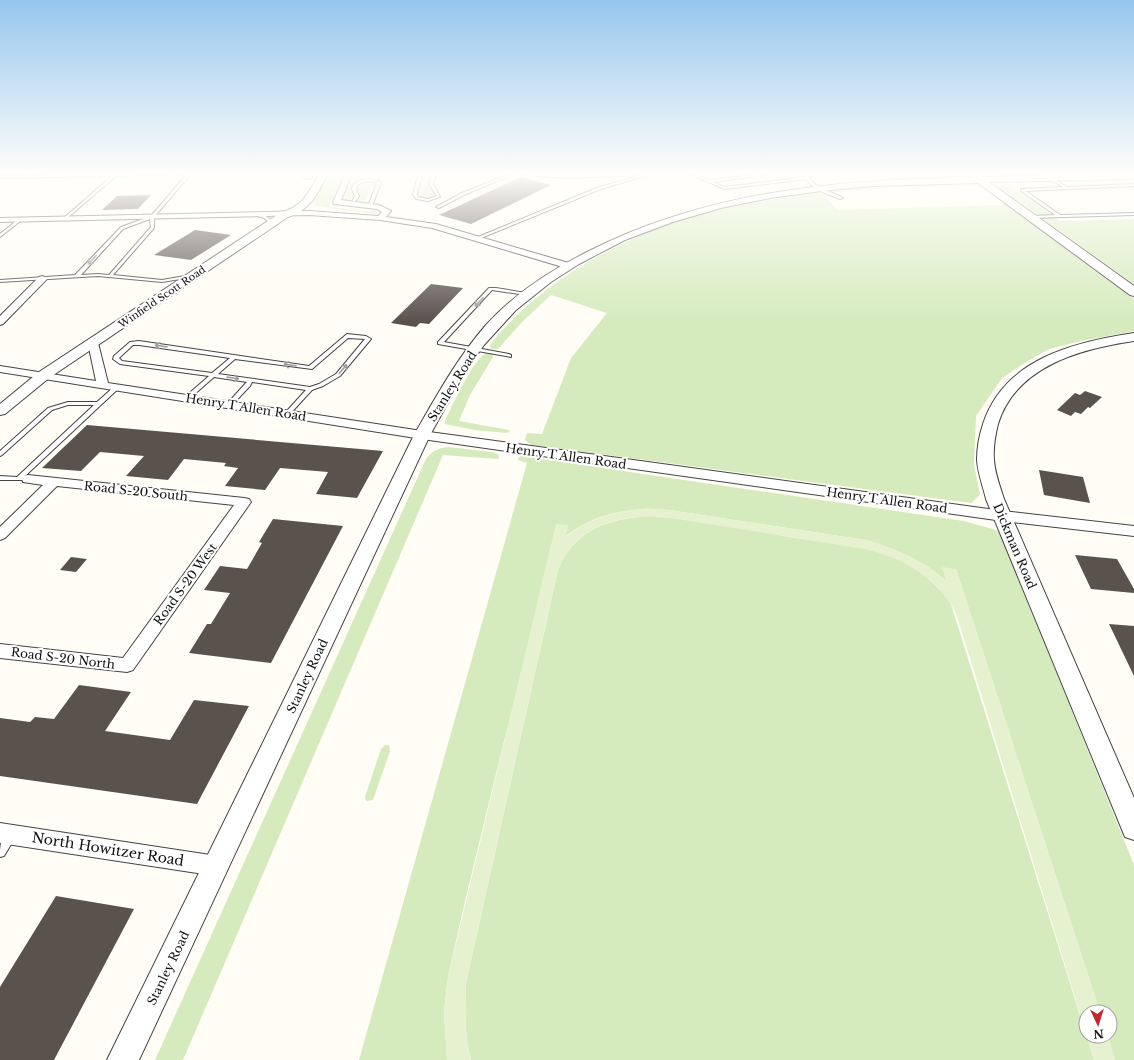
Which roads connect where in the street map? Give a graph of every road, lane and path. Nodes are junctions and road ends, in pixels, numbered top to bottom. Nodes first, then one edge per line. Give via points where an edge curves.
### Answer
1 (17, 222) edge
2 (137, 222) edge
3 (152, 222) edge
4 (414, 222) edge
5 (514, 222) edge
6 (662, 222) edge
7 (1039, 222) edge
8 (272, 223) edge
9 (0, 236) edge
10 (475, 238) junction
11 (569, 266) junction
12 (77, 276) junction
13 (110, 276) junction
14 (195, 276) junction
15 (42, 279) junction
16 (0, 280) edge
17 (1134, 292) edge
18 (526, 294) junction
19 (0, 322) edge
20 (1134, 337) edge
21 (93, 343) junction
22 (475, 349) junction
23 (509, 356) dead end
24 (234, 357) junction
25 (0, 369) edge
26 (44, 375) junction
27 (214, 375) junction
28 (250, 380) junction
29 (103, 385) junction
30 (117, 387) junction
31 (310, 389) junction
32 (187, 398) junction
33 (99, 404) junction
34 (229, 405) junction
35 (0, 411) edge
36 (287, 414) junction
37 (422, 435) junction
38 (0, 454) edge
39 (0, 478) edge
40 (23, 479) junction
41 (54, 482) junction
42 (244, 502) joint
43 (1003, 516) junction
44 (1134, 531) edge
45 (0, 535) edge
46 (0, 651) edge
47 (127, 666) joint
48 (1134, 828) edge
49 (6, 834) edge
50 (0, 852) edge
51 (217, 866) junction
52 (124, 1060) edge

1 - 9 lane
2 -> 12 lane via 122,228
3 - 13 lane via 152,226
4 - 10 street
5 - 10 lane
6 - 11 street, Stanley Road via 602,247
7 - 17 street
8 - 14 street, Winfield Scott Road
10 - 11 street
11 - 18 street, Stanley Road
12 - 13 lane
12 - 15 lane
13 - 14 lane via 162,281
14 - 21 street, Winfield Scott Road
15 - 16 lane
15 - 19 street
18 - 22 street, Stanley Road via 502,316
18 -> 22 lane via 491,289 440,343
20 - 43 street, Dickman Road via 1058,355 1022,376 1008,390 994,412 986,446 986,469
21 - 26 street, Winfield Scott Road
21 - 29 street
22 - 23 lane
22 - 37 street, Stanley Road via 454,378
24 - 27 lane
24 -> 27 lane via 139,343 132,343 116,357 120,362
31 -> 24 lane via 338,375 368,339 347,336 310,368
25 - 26 street, Henry T Allen Road
26 - 29 street, Henry T Allen Road
26 - 35 street, Winfield Scott Road
27 -> 28 lane
27 - 32 lane
28 - 31 lane
28 - 34 lane
29 - 30 street, Henry T Allen Road
30 - 32 street, Henry T Allen Road
30 - 33 lane
31 - 36 lane
32 - 34 street, Henry T Allen Road
33 - 38 lane via 60,404 50,409
33 - 40 lane
34 - 36 street, Henry T Allen Road
36 - 37 street, Henry T Allen Road
37 - 43 street, Henry T Allen Road
37 - 51 street, Stanley Road
39 - 40 lane
40 - 41 street, Road S-20 South
41 - 42 street, Road S-20 South
41 - 45 street
42 - 47 street, Road S-20 West
43 - 44 street, Henry T Allen Road
43 - 48 street, Dickman Road
46 - 47 street, Road S-20 North
49 - 50 lane
49 - 51 street, North Howitzer Road
51 - 52 street, Stanley Road

